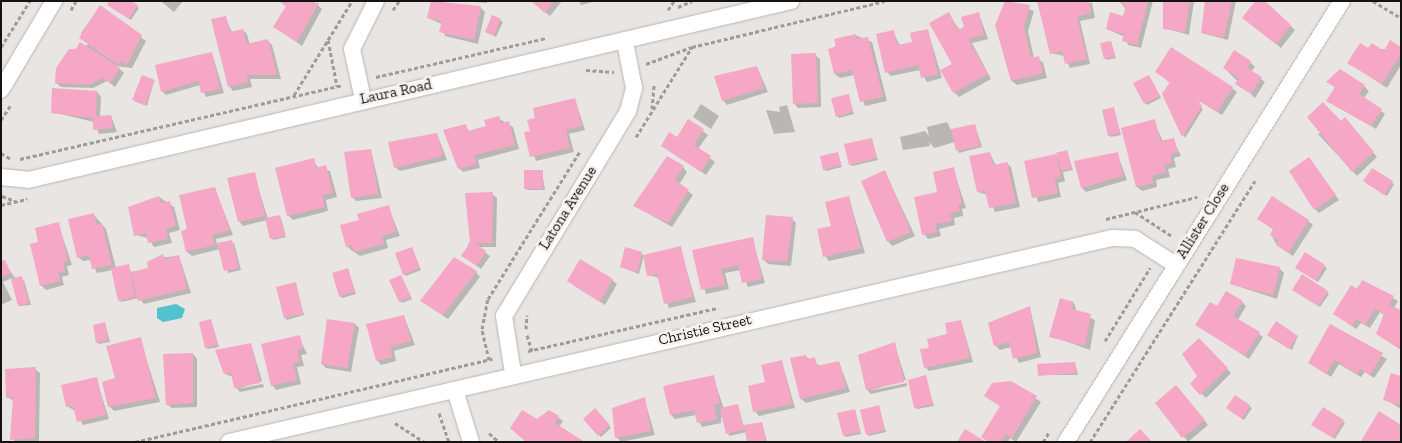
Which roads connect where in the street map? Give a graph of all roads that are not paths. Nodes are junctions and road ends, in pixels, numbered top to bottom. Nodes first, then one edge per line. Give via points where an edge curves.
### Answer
1 (54, 1) edge
2 (376, 1) edge
3 (791, 1) edge
4 (1342, 1) edge
5 (739, 7) edge
6 (625, 42) junction
7 (3, 82) edge
8 (363, 99) junction
9 (1, 177) edge
10 (1176, 265) junction
11 (513, 373) junction
12 (454, 390) junction
13 (229, 442) edge
14 (471, 442) edge
15 (1066, 442) edge

1 - 7 street
2 - 8 street via 352,49
3 - 5 street, Laura Road
4 - 10 street, Allister Close
5 - 6 street, Laura Road
6 - 8 street, Laura Road
6 - 11 street, Latona Avenue via 634,88 628,111 504,316
8 - 9 street, Laura Road via 28,180
10 - 11 street, Christie Street via 1139,241 1117,237
10 - 15 street, Allister Close
11 - 12 street, Christie Street
12 - 13 street, Christie Street
12 - 14 street

